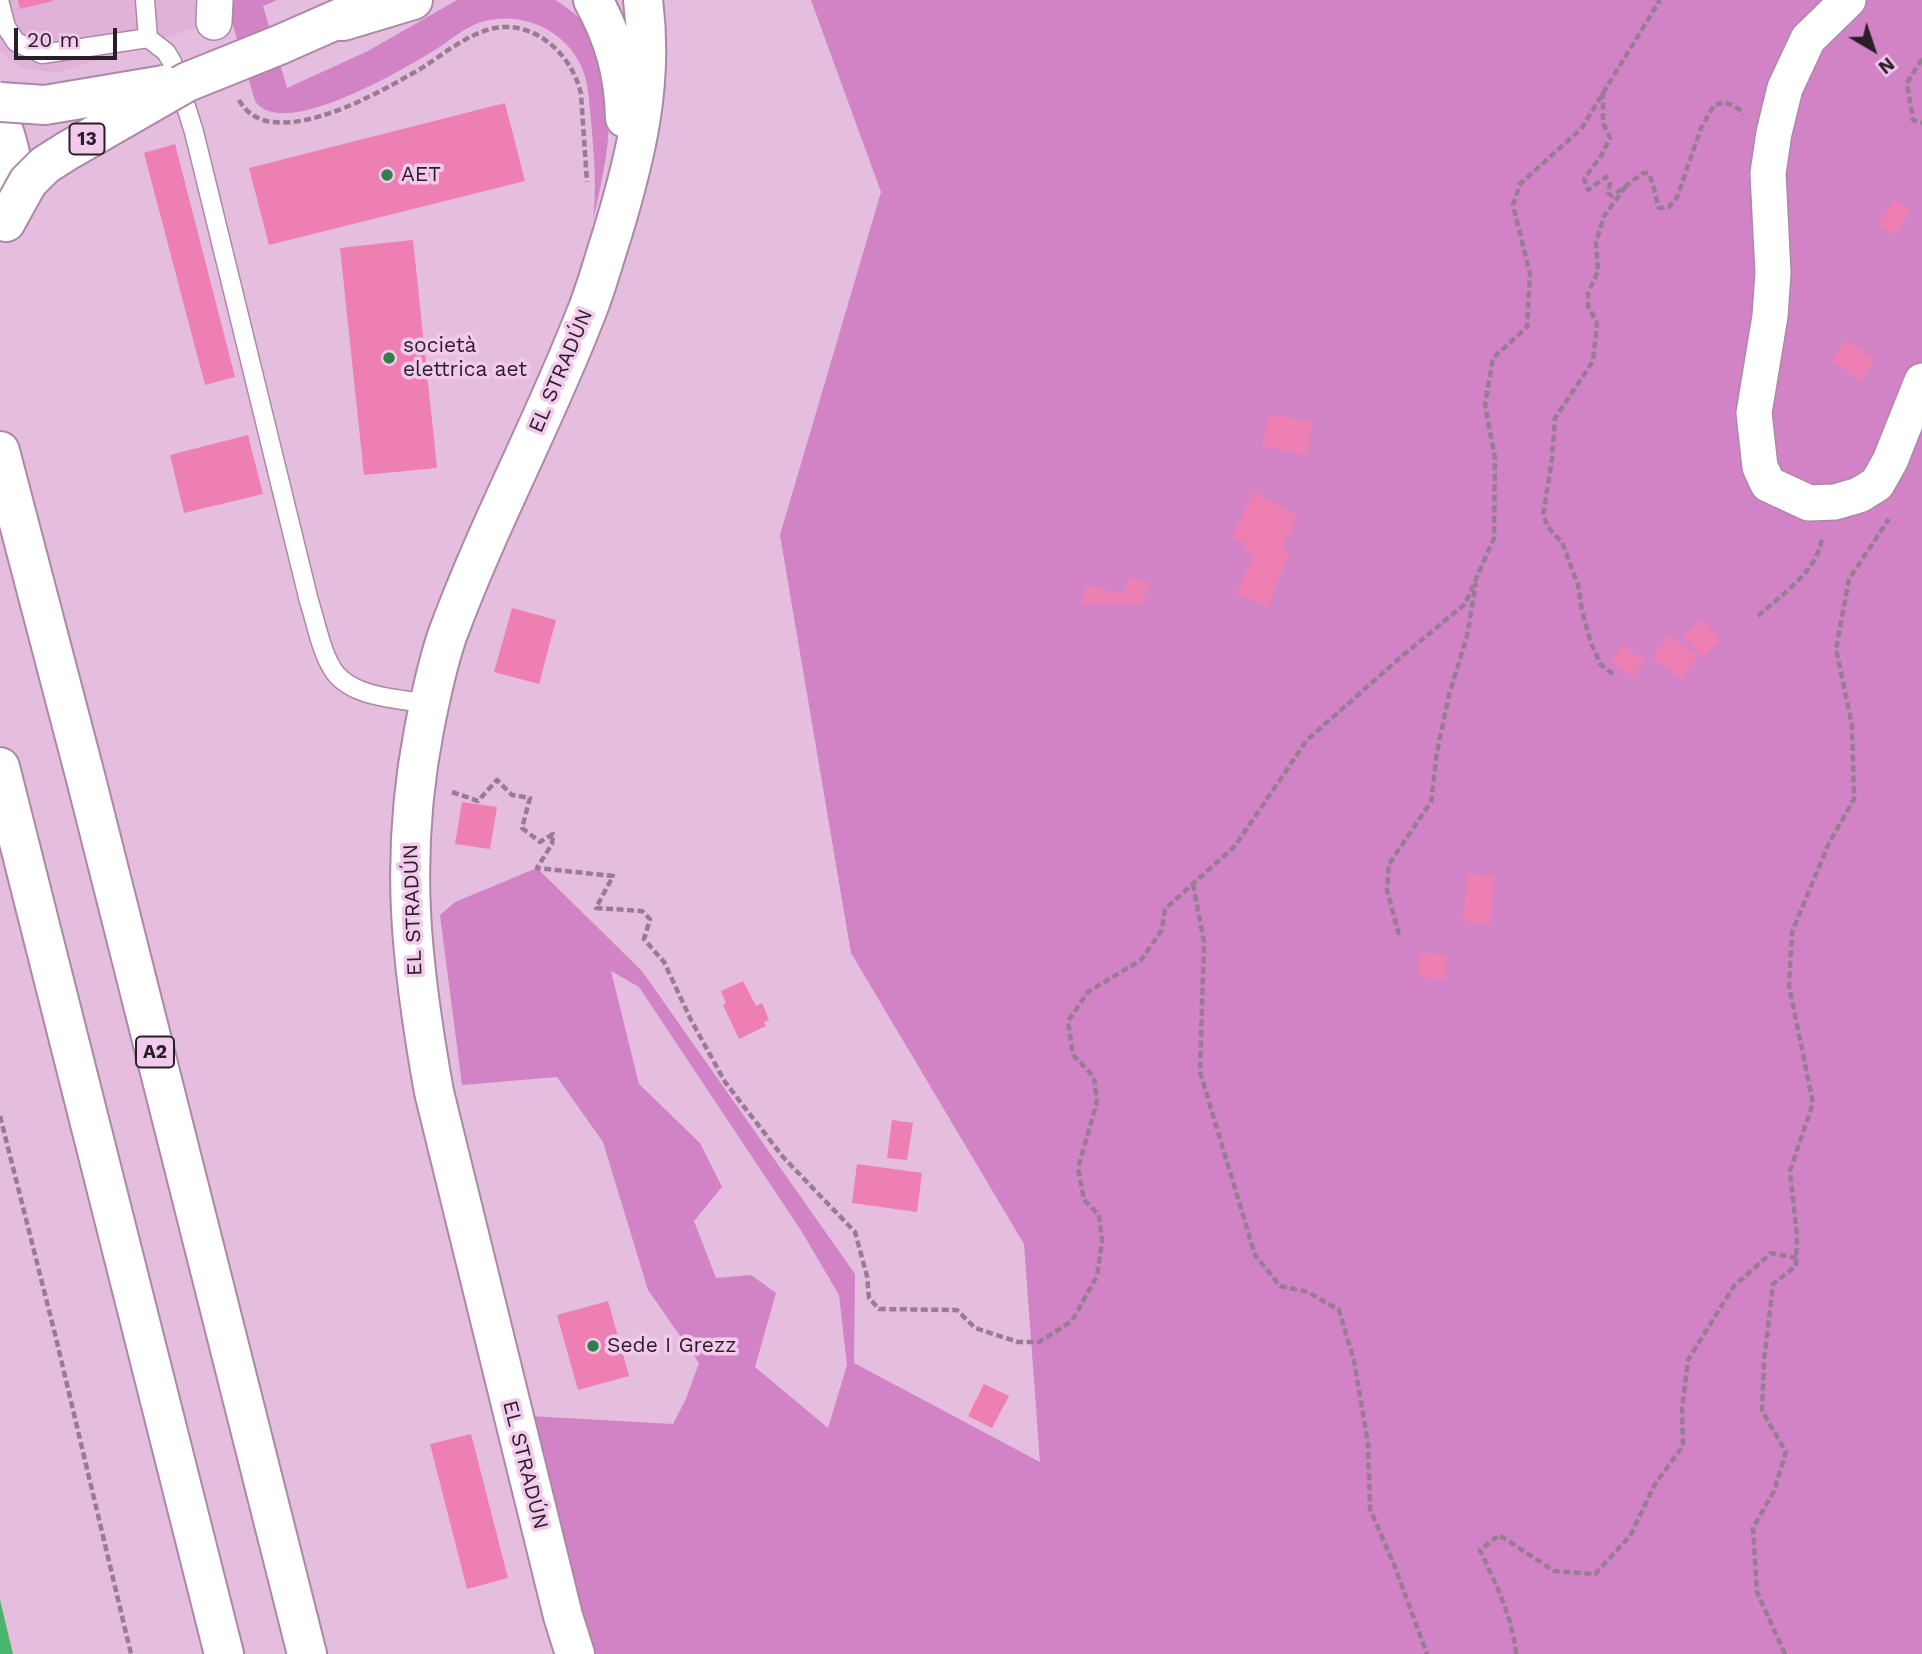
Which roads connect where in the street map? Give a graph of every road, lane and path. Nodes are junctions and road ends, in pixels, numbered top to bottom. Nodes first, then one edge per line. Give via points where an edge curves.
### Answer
1 (145, 0) edge
2 (375, 0) edge
3 (412, 0) edge
4 (593, 0) edge
5 (643, 0) edge
6 (1660, 0) edge
7 (1848, 0) edge
8 (0, 4) edge
9 (148, 38) junction
10 (293, 39) junction
11 (1922, 59) edge
12 (187, 82) junction
13 (1603, 91) junction
14 (0, 102) edge
15 (0, 120) edge
16 (1922, 123) edge
17 (1770, 156) junction
18 (1626, 186) junction
19 (627, 187) junction
20 (4, 226) edge
21 (1922, 381) edge
22 (0, 451) edge
23 (1890, 461) junction
24 (1828, 503) junction
25 (1478, 576) junction
26 (1758, 616) dead end
27 (1614, 674) dead end
28 (429, 704) junction
29 (0, 767) edge
30 (415, 780) junction
31 (1192, 884) junction
32 (1399, 935) dead end
33 (0, 1116) edge
34 (1796, 1258) junction
35 (131, 1654) edge
36 (224, 1654) edge
37 (307, 1654) edge
38 (575, 1654) edge
39 (1427, 1654) edge
40 (1516, 1654) edge
41 (1785, 1654) edge

1 - 9 lane
2 - 10 main road, 13
3 - 10 main road
4 - 19 main road via 620,64
5 - 19 main road via 647,80
6 - 13 path
7 - 17 street via 1808,39 1785,88
8 - 9 lane via 16,42 42,54
9 - 28 lane via 172,62 194,132 309,601 328,659 336,674 359,689
10 - 12 main road, 13, bridge
11 - 16 path via 1907,83 1913,120
12 - 14 main road, 13, bridge via 45,105
12 - 20 main road, 13, bridge via 45,165 28,182
13 - 18 path via 1603,123 1610,138 1584,178 1588,190 1606,177 1612,196
13 - 25 path via 1581,129 1520,184 1513,205 1530,274 1527,327 1493,358 1485,405 1495,458 1494,538
15 - 20 main road via 11,150 14,184
17 - 18 path via 1755,142 1739,109 1725,102 1714,106 1701,128 1677,197 1669,207 1659,208 1648,173
17 - 24 street via 1773,273 1754,413 1760,467 1768,484 1787,495 1809,503
18 - 27 path via 1604,216 1596,242 1598,271 1588,293 1588,306 1597,323 1593,361 1555,418 1543,516 1562,542 1601,665
19 - 28 main road, EL STRADÚN via 586,316 495,517 447,638
21 - 23 street
22 - 37 main road, A2
23 - 24 street via 1877,484 1860,495
23 - 34 path via 1897,490 1887,524 1849,579 1836,649 1852,725 1854,799 1829,843 1792,932 1789,986 1813,1103 1790,1171
24 - 26 path via 1821,546 1808,570
25 - 31 path via 1465,604 1307,740 1235,846
25 - 32 path via 1437,752 1431,802 1389,864 1387,890
28 - 30 main road, EL STRADÚN
29 - 36 main road
30 - 31 path via 478,801 497,780 512,795 530,798 522,828 541,842 553,834 537,868 613,876 596,908 642,911 650,919 644,940 664,962 725,1082 783,1157 855,1232 869,1298 879,1309 957,1310 975,1328 1018,1342 1039,1342 1072,1321 1097,1276 1102,1241 1099,1215 1084,1200 1078,1168 1097,1102 1094,1077 1073,1055 1068,1021 1088,992 1141,960 1161,930 1165,909
30 - 38 main road, EL STRADÚN via 410,825 411,930 434,1092
31 - 39 path via 1204,942 1200,1072 1226,1162 1255,1255 1280,1286 1308,1292 1339,1310 1354,1361 1368,1443 1370,1509
33 - 35 path
34 - 40 path via 1771,1253 1734,1286 1688,1360 1683,1446 1656,1484 1630,1536 1595,1574 1554,1570 1499,1535 1480,1550 1494,1579
34 - 41 path via 1796,1266 1773,1284 1763,1361 1762,1411 1786,1452 1774,1491 1752,1528 1757,1591

